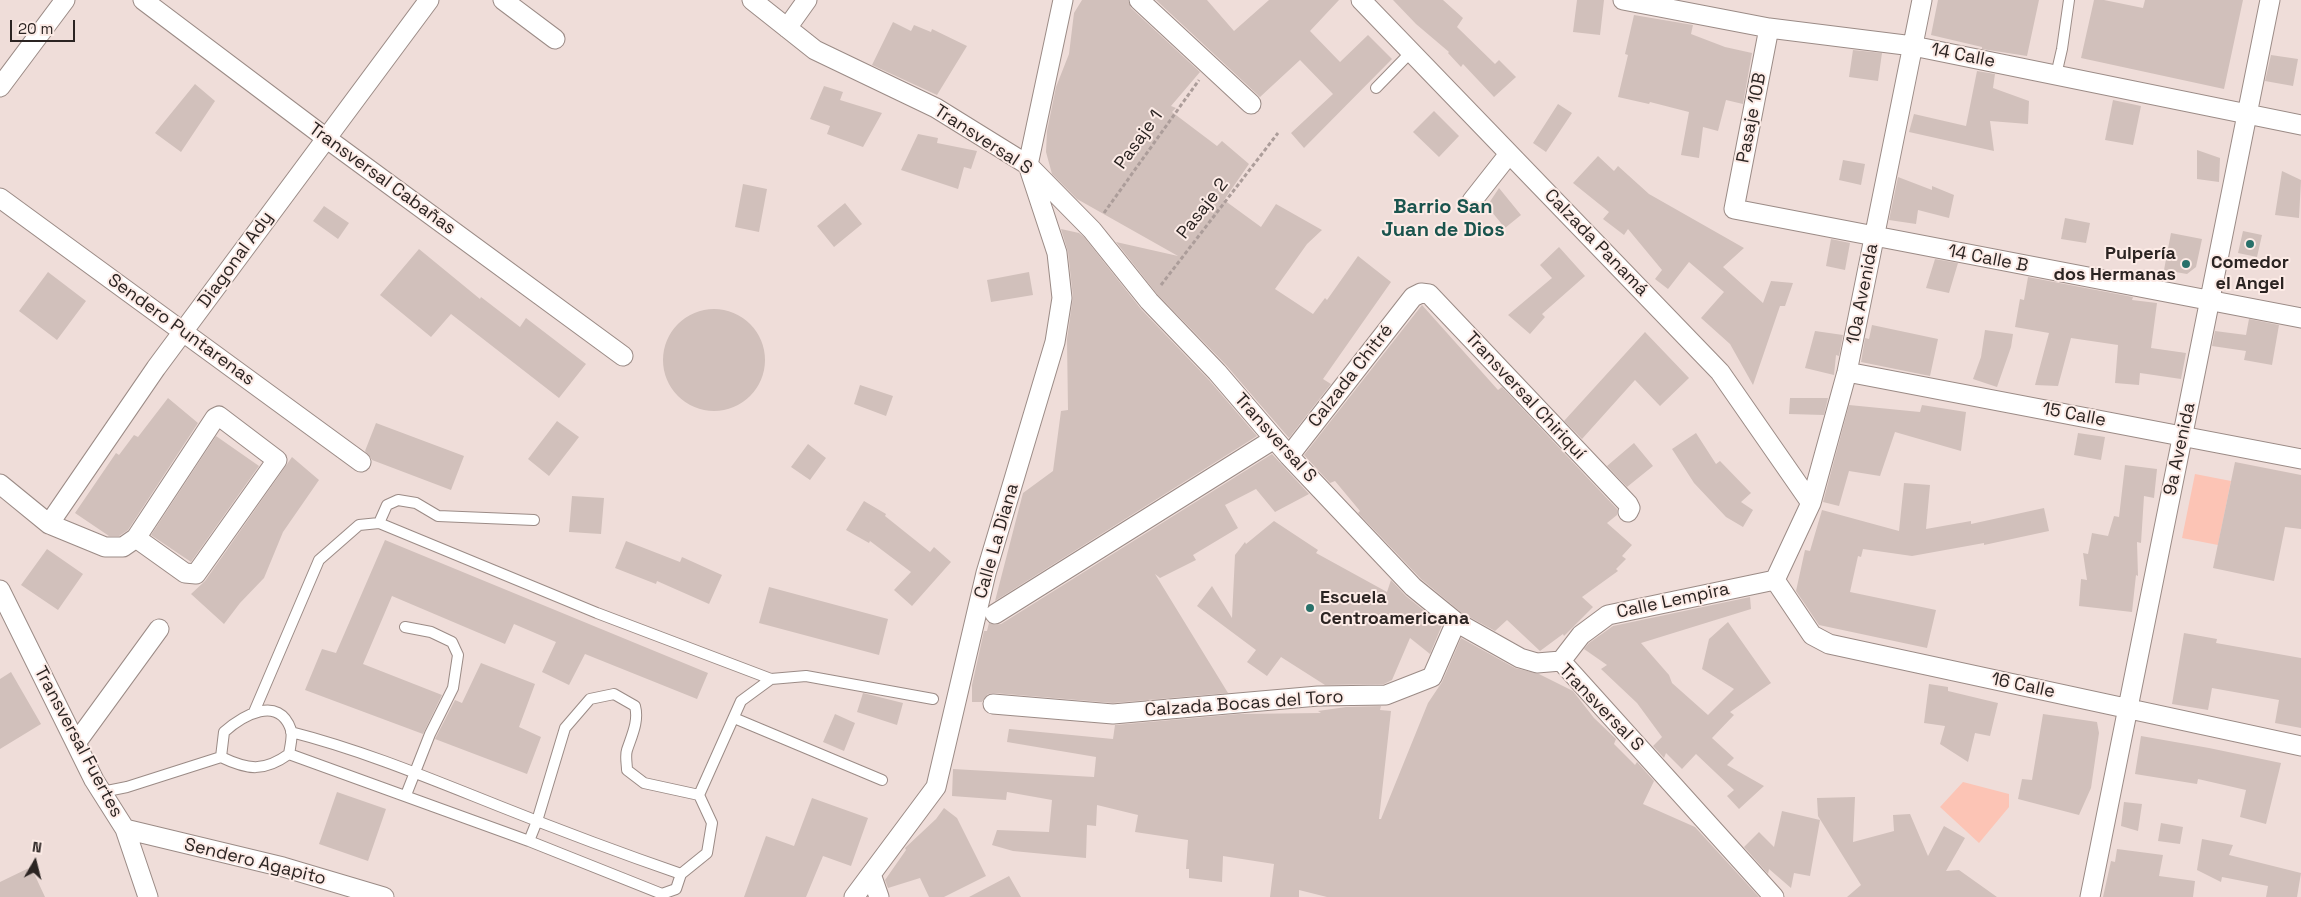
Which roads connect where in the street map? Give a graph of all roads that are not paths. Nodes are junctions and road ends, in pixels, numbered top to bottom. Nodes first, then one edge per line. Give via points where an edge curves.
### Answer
1 (65, 0) edge
2 (143, 0) edge
3 (429, 0) edge
4 (503, 0) edge
5 (752, 0) edge
6 (807, 0) edge
7 (1063, 0) edge
8 (1139, 0) edge
9 (1361, 0) edge
10 (1624, 0) edge
11 (1922, 0) edge
12 (2069, 0) edge
13 (2270, 0) edge
14 (787, 28) junction
15 (1769, 28) junction
16 (555, 39) dead end
17 (1913, 46) junction
18 (1412, 51) junction
19 (2056, 75) junction
20 (0, 87) edge
21 (1376, 88) dead end
22 (1251, 104) dead end
23 (2247, 114) junction
24 (2301, 125) edge
25 (326, 138) junction
26 (1509, 154) junction
27 (1028, 165) junction
28 (0, 198) edge
29 (1472, 201) dead end
30 (1734, 209) joint
31 (1874, 237) junction
32 (1413, 297) joint
33 (2211, 301) junction
34 (2301, 318) edge
35 (183, 332) junction
36 (623, 356) dead end
37 (1847, 372) junction
38 (2182, 436) junction
39 (1274, 439) junction
40 (1289, 456) junction
41 (2301, 458) edge
42 (361, 462) dead end
43 (0, 484) edge
44 (1811, 503) junction
45 (1628, 512) dead end
46 (534, 520) dead end
47 (379, 523) junction
48 (49, 524) junction
49 (136, 538) junction
50 (1775, 580) junction
51 (0, 590) edge
52 (995, 614) dead end
53 (1456, 622) junction
54 (405, 627) dead end
55 (159, 629) dead end
56 (1561, 661) junction
57 (772, 679) junction
58 (933, 698) dead end
59 (993, 704) dead end
60 (2127, 709) junction
61 (254, 712) junction
62 (734, 718) junction
63 (291, 732) junction
64 (76, 743) junction
65 (2301, 746) edge
66 (290, 754) junction
67 (221, 758) junction
68 (414, 773) junction
69 (882, 780) dead end
70 (102, 792) junction
71 (406, 795) junction
72 (698, 795) junction
73 (537, 822) junction
74 (125, 829) junction
75 (529, 841) junction
76 (681, 874) junction
77 (871, 874) junction
78 (148, 897) edge
79 (384, 897) edge
80 (854, 897) edge
81 (879, 897) edge
82 (1774, 897) edge
83 (2090, 897) edge

1 - 20 street
2 - 25 street, Transversal Cabañas
3 - 25 street, Diagonal Ady
4 - 16 street
5 - 14 street, Transversal S
6 - 14 street
7 - 27 street
8 - 22 street
9 - 18 street, Calzada Panamá
10 - 15 street, 14 Calle
11 - 17 street, 10a Avenida
12 - 19 lane
13 - 23 street, 9a Avenida
14 - 27 street, Transversal S via 815,50 936,108
15 - 17 street, 14 Calle
15 - 30 street, Pasaje 10B
17 - 19 street, 14 Calle
17 - 31 street, 10a Avenida
18 - 21 lane
18 - 26 street, Calzada Panamá
19 - 23 street, 14 Calle
23 - 24 street, 14 Calle
23 - 33 street, 9a Avenida
25 - 35 street, Diagonal Ady
25 - 36 street, Transversal Cabañas
26 - 29 street
26 - 44 street, Calzada Panamá via 1720,372
27 - 39 street, Transversal S via 1092,230 1149,301 1217,372
27 - 77 street, Calle La Diana via 1057,252 1062,298 1055,342 986,573 936,787
28 - 35 street, Sendero Puntarenas
30 - 31 street, 14 Calle B
31 - 33 street, 14 Calle B
31 - 37 street, 10a Avenida
32 - 40 street, Calzada Chitré
32 - 45 street, Transversal Chiriquí via 1429,294 1628,504
33 - 34 street, 14 Calle B
33 - 38 street, 9a Avenida
35 - 42 street, Sendero Puntarenas
35 - 48 street, Diagonal Ady
37 - 38 street, 15 Calle
37 - 44 street, 10a Avenida
38 - 41 street, 15 Calle
38 - 60 street, 9a Avenida
39 - 40 street, Transversal S
39 - 52 street
40 - 53 street, Transversal S via 1414,587
43 - 48 street
44 - 50 street, 10a Avenida
46 - 47 lane via 438,516 416,503 398,500 387,506
47 - 57 lane via 597,613
47 - 61 lane via 359,525 319,560
48 - 49 street via 105,547 122,547
49 - 49 street via 185,573 196,574 276,458 216,416
50 - 56 street, Calle Lempira via 1608,615 1581,635
50 - 60 street, 16 Calle via 1812,635 1829,644
51 - 64 street, Transversal Fuertes
53 - 56 street, Transversal S via 1520,658 1537,663
53 - 59 street, Calzada Bocas del Toro via 1432,677 1386,695 1318,696 1113,714
54 - 68 lane via 431,632 452,642 458,655 453,688
55 - 64 street
56 - 82 street, Transversal S
57 - 58 lane via 806,676
57 - 62 lane via 742,701
60 - 65 street, 16 Calle
60 - 83 street, 9a Avenida
61 - 63 lane via 270,710 283,717
61 - 67 lane via 224,732
62 - 69 lane
62 - 72 lane
63 - 66 lane
63 - 68 lane
64 - 70 street, Transversal Fuertes
66 - 67 lane via 277,763 260,768 239,766
66 - 71 lane
67 - 70 lane
68 - 71 lane
68 - 73 lane
70 - 74 street, Transversal Fuertes
71 - 75 lane
72 - 73 lane via 644,783 627,770 626,752 634,733 635,706 614,694 590,698 566,728
72 - 76 lane via 712,823 707,853
73 - 75 lane
73 - 76 lane
74 - 78 street, Transversal Fuertes
74 - 79 street, Sendero Agapito via 283,867
75 - 76 lane via 662,894 676,889
77 - 80 street, Calle La Diana
77 - 81 street

